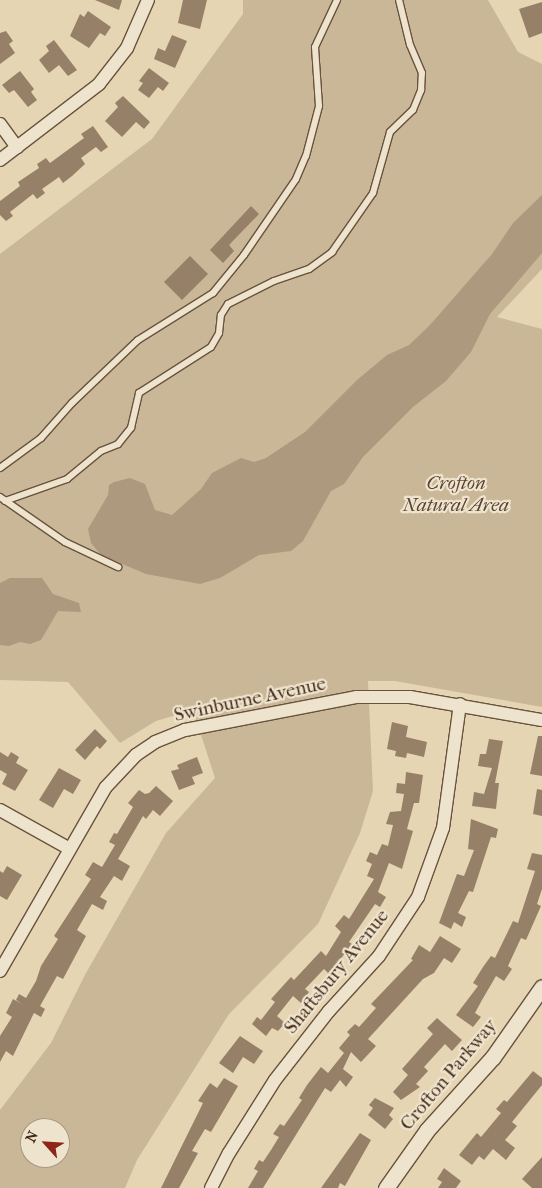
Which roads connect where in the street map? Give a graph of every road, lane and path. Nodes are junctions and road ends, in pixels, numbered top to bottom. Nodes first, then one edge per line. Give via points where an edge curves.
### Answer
1 (148, 0) edge
2 (337, 0) edge
3 (399, 0) edge
4 (0, 124) edge
5 (17, 146) junction
6 (0, 160) edge
7 (0, 468) edge
8 (3, 499) edge
9 (118, 567) dead end
10 (460, 704) junction
11 (542, 720) edge
12 (0, 810) edge
13 (70, 849) junction
14 (0, 972) edge
15 (542, 987) edge
16 (211, 1188) edge
17 (386, 1188) edge

1 - 5 street via 127,48 99,84
2 - 7 lane via 315,47 319,106 306,156 296,179 244,255 213,293 138,340 72,403 41,438
3 - 8 lane via 410,45 422,73 422,90 412,110 390,132 373,193 337,246 321,263 228,304 211,347 139,393 131,428 118,444 101,451 67,479
4 - 5 street
5 - 6 street
8 - 9 lane via 65,542
10 - 11 street, Swinburne Avenue
10 - 13 street, Swinburne Avenue via 410,697 356,697 184,730 155,742 121,769 106,787
10 - 16 street, Shaftsbury Avenue via 442,828 418,897 379,956 329,1011 275,1080
12 - 13 street
13 - 14 street, Swinburne Avenue
15 - 17 street, Crofton Parkway via 493,1057 427,1130

